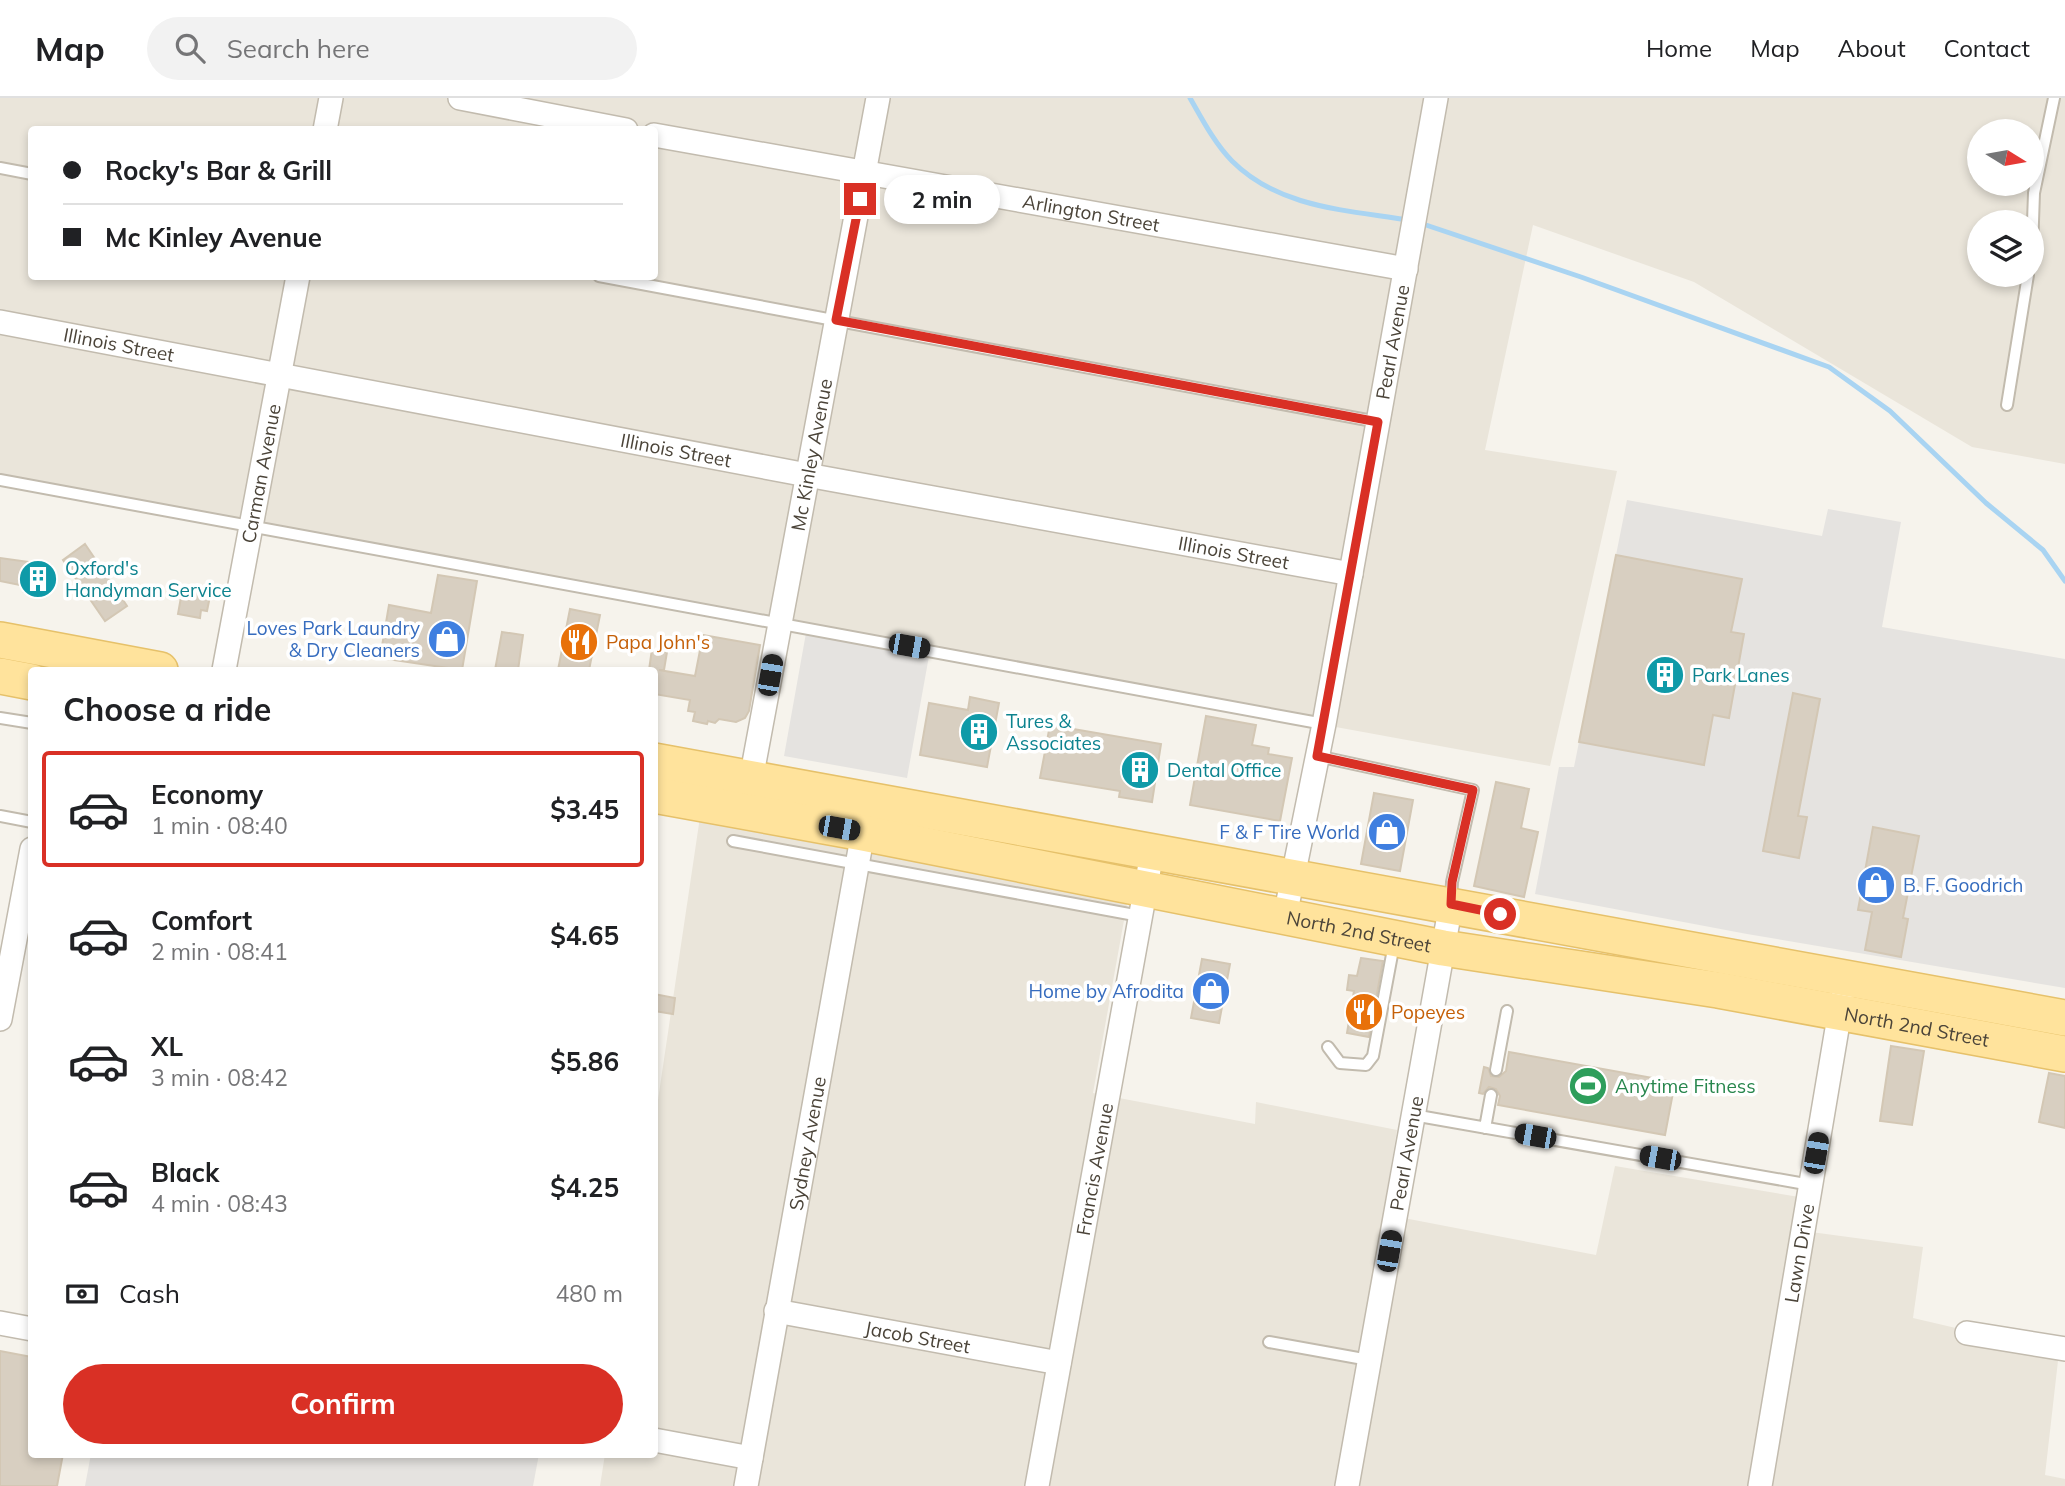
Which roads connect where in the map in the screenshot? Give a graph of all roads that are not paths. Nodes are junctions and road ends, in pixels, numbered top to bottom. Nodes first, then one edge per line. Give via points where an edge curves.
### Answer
1 (331, 98) edge
2 (460, 98) edge
3 (878, 98) edge
4 (1436, 98) edge
5 (2054, 98) edge
6 (327, 126) edge
7 (605, 126) edge
8 (658, 136) edge
9 (0, 168) edge
10 (28, 173) edge
11 (864, 175) junction
12 (2033, 210) edge
13 (1408, 258) junction
14 (297, 280) edge
15 (621, 280) edge
16 (2026, 287) edge
17 (836, 320) junction
18 (0, 322) edge
19 (278, 376) junction
20 (2007, 405) dead end
21 (1378, 422) junction
22 (807, 475) junction
23 (0, 480) edge
24 (252, 525) junction
25 (1350, 574) junction
26 (780, 623) junction
27 (0, 640) edge
28 (66, 662) edge
29 (125, 667) edge
30 (225, 667) edge
31 (0, 676) edge
32 (28, 681) edge
33 (0, 718) edge
34 (28, 722) edge
35 (1324, 724) junction
36 (1317, 756) junction
37 (658, 763) edge
38 (658, 796) edge
39 (868, 799) junction
40 (743, 811) junction
41 (0, 816) edge
42 (28, 821) edge
43 (860, 848) junction
44 (1152, 853) junction
45 (28, 870) edge
46 (1293, 876) junction
47 (1143, 902) junction
48 (1451, 904) junction
49 (1285, 916) junction
50 (1395, 938) junction
51 (1443, 948) junction
52 (1846, 978) junction
53 (1507, 1011) dead end
54 (1840, 1013) junction
55 (2065, 1018) edge
56 (0, 1019) edge
57 (1328, 1047) dead end
58 (2065, 1054) edge
59 (1496, 1070) dead end
60 (1491, 1095) dead end
61 (1413, 1115) junction
62 (1485, 1128) junction
63 (1811, 1185) junction
64 (776, 1311) junction
65 (0, 1323) edge
66 (28, 1328) edge
67 (1968, 1333) dead end
68 (1269, 1342) dead end
69 (2065, 1349) edge
70 (1369, 1360) junction
71 (1059, 1363) junction
72 (658, 1441) edge
73 (751, 1458) junction
74 (746, 1486) edge
75 (1037, 1486) edge
76 (1347, 1486) edge
77 (1760, 1486) edge

1 - 6 street
2 - 7 street
3 - 11 street, Mc Kinley Avenue
4 - 13 street, Pearl Avenue
5 - 12 lane
8 - 11 street, Arlington Street
9 - 10 lane
11 - 13 street, Arlington Street
11 - 17 street, Mc Kinley Avenue
13 - 21 street, Pearl Avenue
14 - 19 street, Carman Avenue
15 - 17 lane
16 - 20 lane
17 - 21 lane
17 - 22 street, Mc Kinley Avenue
18 - 19 street, Illinois Street
19 - 22 street, Illinois Street
19 - 24 street, Carman Avenue
21 - 25 street, Pearl Avenue
22 - 25 street, Illinois Street
22 - 26 street, Mc Kinley Avenue
23 - 24 lane
24 - 26 lane
24 - 30 street, Carman Avenue
25 - 35 street, Pearl Avenue
26 - 35 lane
26 - 40 street, Mc Kinley Avenue
27 - 28 main road
28 - 29 main road
31 - 32 main road
33 - 34 lane
35 - 36 street, Pearl Avenue
36 - 46 street, Pearl Avenue
36 - 48 lane via 1473,790
37 - 40 main road, North 2nd Street
38 - 40 main road, North 2nd Street
39 - 40 main road, North 2nd Street
39 - 43 street, Sydney Avenue
39 - 44 main road, North 2nd Street
40 - 43 main road, North 2nd Street
41 - 42 lane
43 - 47 main road, North 2nd Street
43 - 64 street, Sydney Avenue
44 - 46 main road, North 2nd Street
44 - 47 street, Francis Avenue
45 - 56 street
46 - 48 main road, North 2nd Street
46 - 49 street, Pearl Avenue
47 - 49 main road, North 2nd Street
47 - 71 street, Francis Avenue
48 - 51 street, Pearl Avenue
48 - 52 main road, North 2nd Street
49 - 50 main road, North 2nd Street
50 - 51 main road, North 2nd Street
50 - 57 lane via 1373,1056 1366,1065 1340,1063
51 - 54 main road, North 2nd Street via 1718,989
51 - 61 street, Pearl Avenue
52 - 54 street, Lawn Drive
52 - 55 main road, North 2nd Street
53 - 59 lane
54 - 58 main road, North 2nd Street
54 - 63 street, Lawn Drive
60 - 62 lane
61 - 62 lane
61 - 70 street, Pearl Avenue
62 - 63 lane
63 - 77 street, Lawn Drive
64 - 71 street, Jacob Street
64 - 73 street, Sydney Avenue
65 - 66 street
67 - 69 street
68 - 70 lane
70 - 76 street, Pearl Avenue
71 - 75 street, Francis Avenue
72 - 73 street
73 - 74 street, Sydney Avenue

